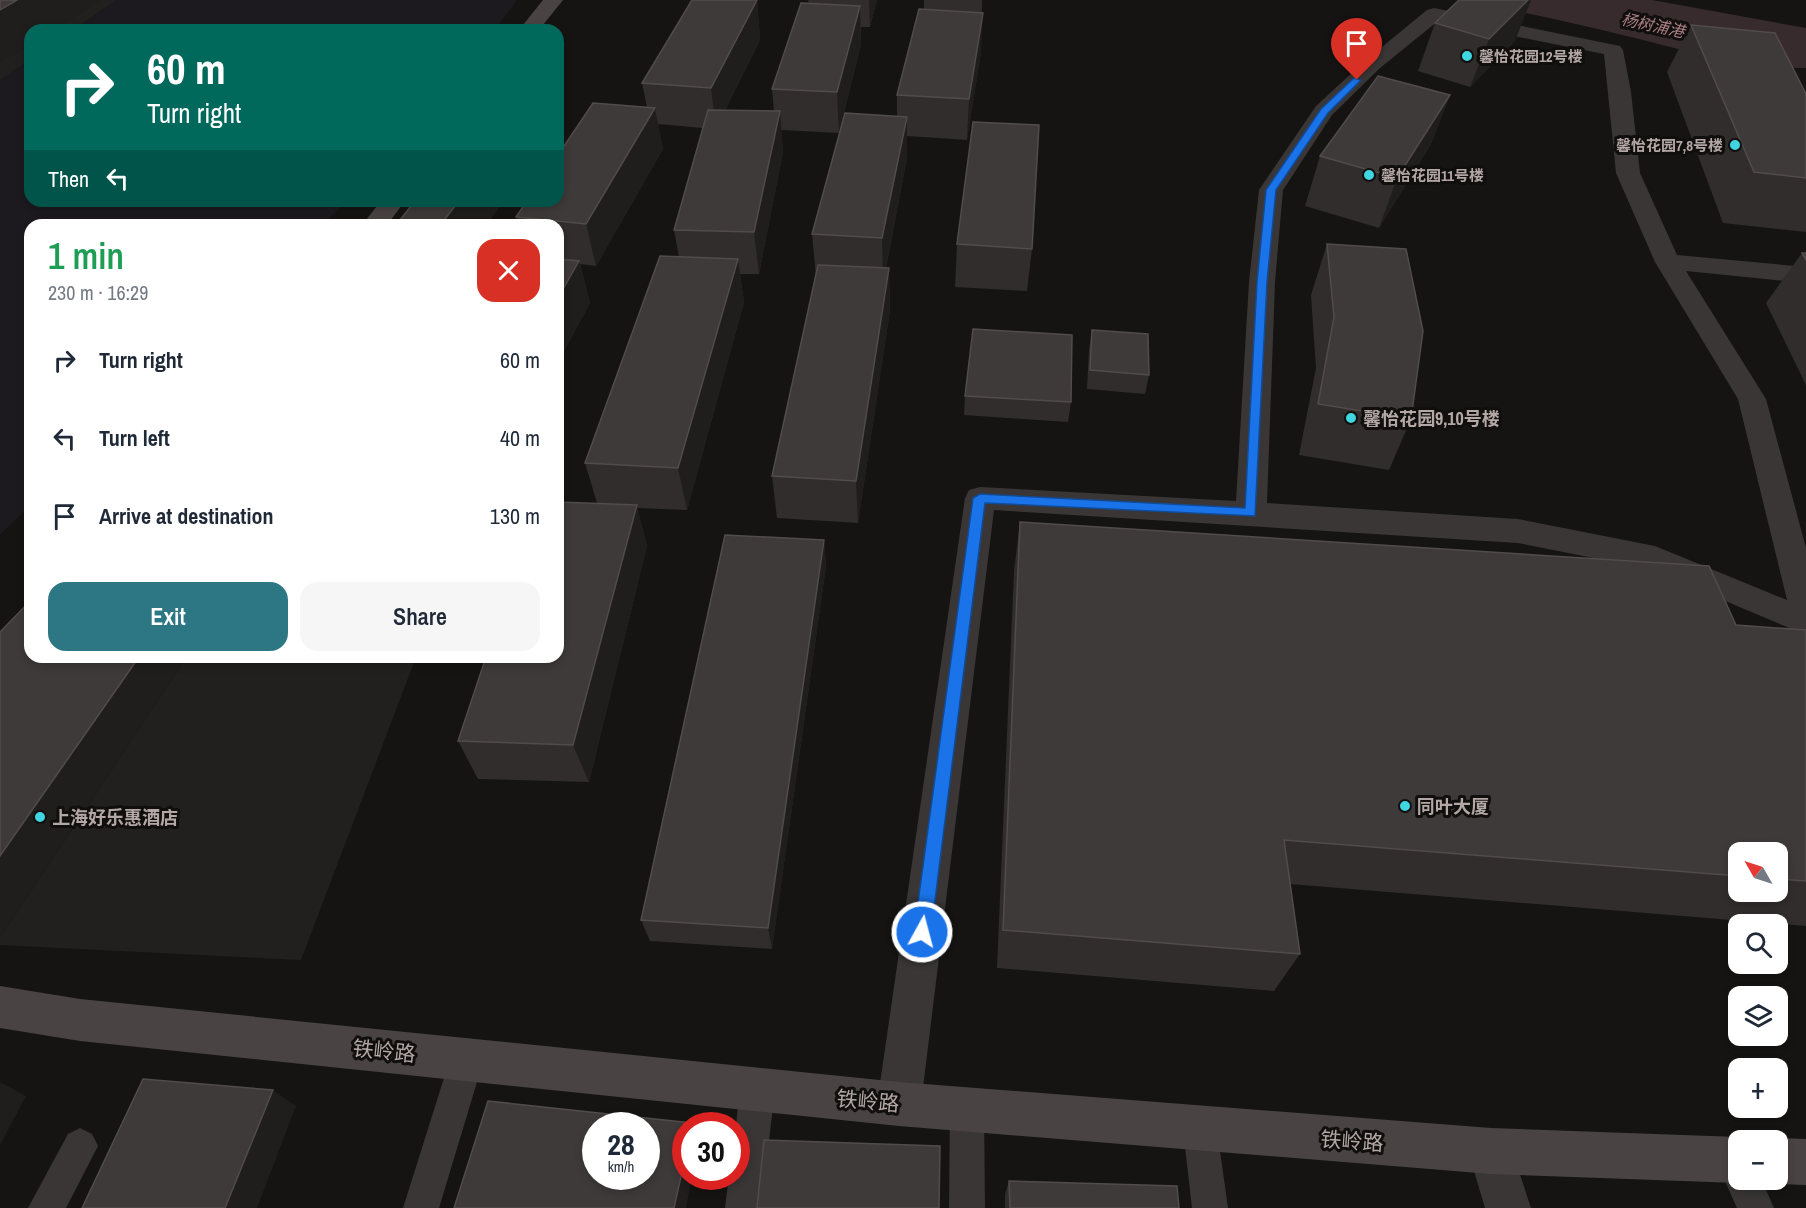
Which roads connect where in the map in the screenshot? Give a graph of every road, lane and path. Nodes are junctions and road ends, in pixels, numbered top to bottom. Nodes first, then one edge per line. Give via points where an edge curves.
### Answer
1 (553, 0) edge
2 (534, 24) edge
3 (388, 207) edge
4 (379, 219) edge
5 (1668, 262) junction
6 (1806, 275) edge
7 (1251, 513) junction
8 (1806, 610) edge
9 (1806, 622) edge
10 (0, 1007) edge
11 (467, 1059) junction
12 (758, 1090) junction
13 (899, 1104) junction
14 (967, 1108) junction
15 (1200, 1129) junction
16 (80, 1146) dead end
17 (1491, 1151) junction
18 (1788, 1161) edge
19 (1806, 1162) edge
20 (1728, 1166) edge
21 (1748, 1190) edge
22 (46, 1208) edge
23 (421, 1208) edge
24 (743, 1208) edge
25 (967, 1208) edge
26 (1210, 1208) edge
27 (1508, 1208) edge
28 (1756, 1208) edge

1 - 2 street
3 - 4 street
5 - 6 street
5 - 7 street via 1628,173 1613,50 1434,14 1324,111 1271,190 1262,282
5 - 8 street via 1752,399
7 - 9 street via 1518,531 1655,558
7 - 13 street via 980,498
10 - 11 street, 铁岭路 via 80,1020
11 - 12 street, 铁岭路
11 - 23 lane
12 - 13 street, 铁岭路
12 - 24 lane
13 - 14 street, 铁岭路
14 - 15 street, 铁岭路
14 - 25 lane
15 - 17 street, 铁岭路
15 - 26 lane
16 - 22 lane
17 - 20 street, 铁岭路
17 - 27 street
18 - 19 street
21 - 28 lane

